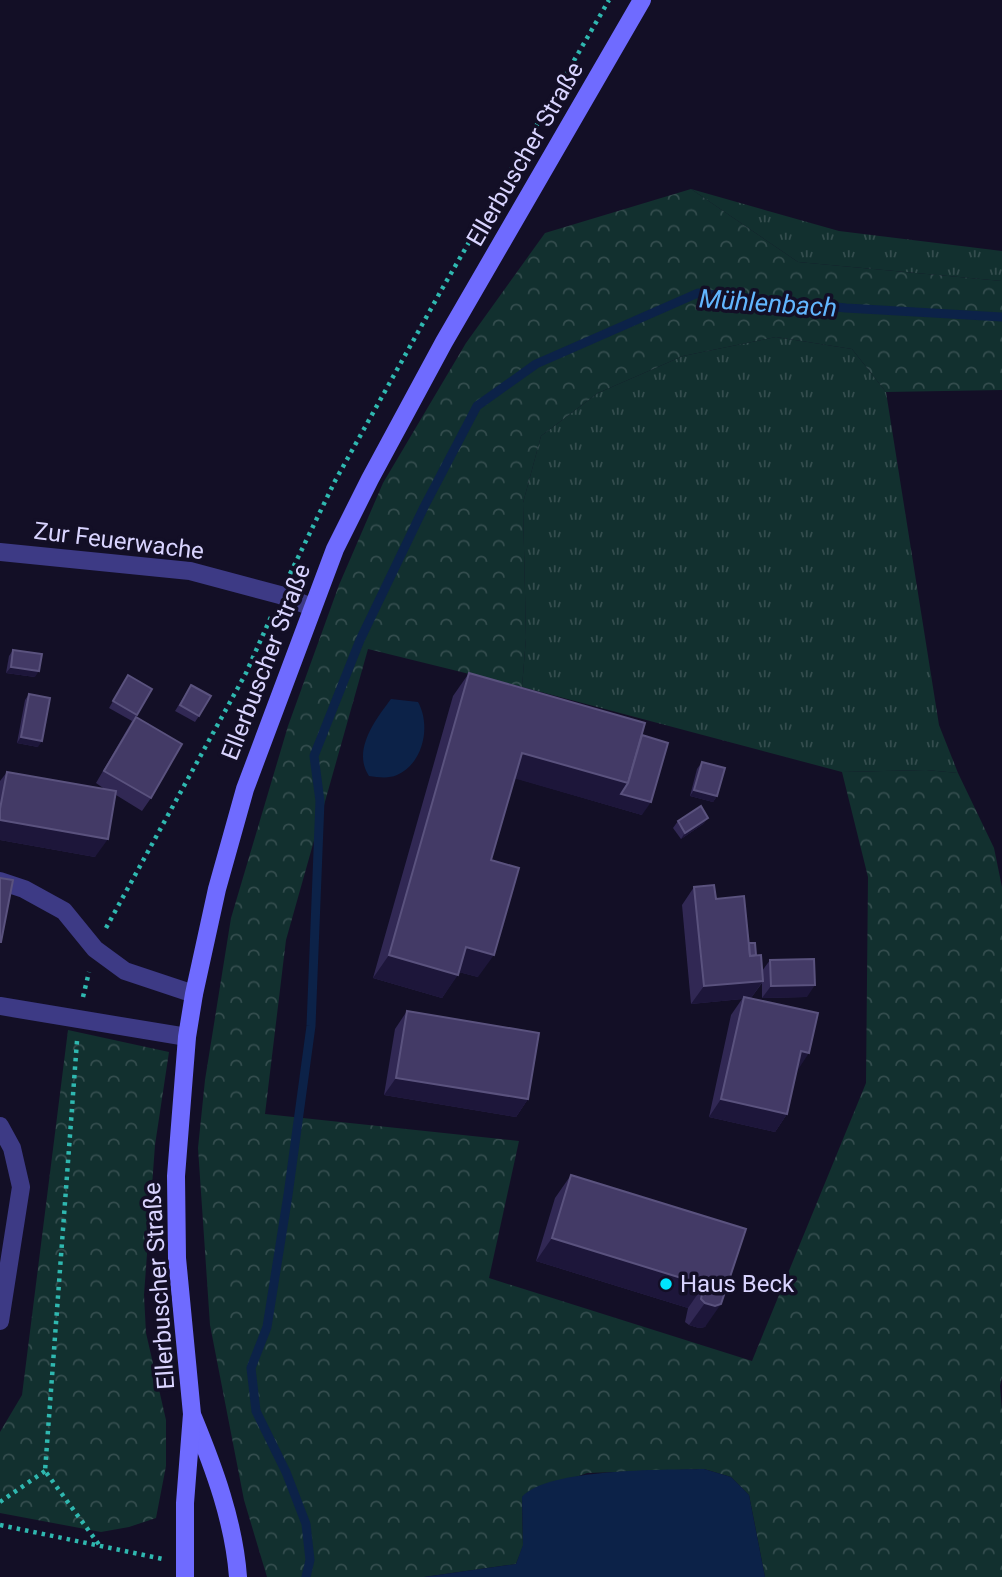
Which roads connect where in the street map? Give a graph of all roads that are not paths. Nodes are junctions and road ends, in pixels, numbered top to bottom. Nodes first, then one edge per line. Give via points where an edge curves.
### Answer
1 (642, 0) edge
2 (0, 552) edge
3 (312, 607) junction
4 (0, 881) edge
5 (194, 994) junction
6 (0, 1006) edge
7 (187, 1037) junction
8 (0, 1126) edge
9 (0, 1321) edge
10 (192, 1414) junction
11 (185, 1577) edge
12 (238, 1577) edge

1 - 3 main road, Ellerbuscher Straße via 444,342 335,549
2 - 3 street, Zur Feuerwache via 190,571
3 - 5 main road, Ellerbuscher Straße via 244,789
4 - 5 street via 64,911 95,949 125,971
5 - 7 main road, Ellerbuscher Straße
6 - 7 street
7 - 10 main road, Ellerbuscher Straße via 176,1176 177,1258
8 - 9 street via 12,1147 20,1187
10 - 11 main road, Ellerbuscher Straße
10 - 12 main road, Ellerbuscher Straße via 214,1470

